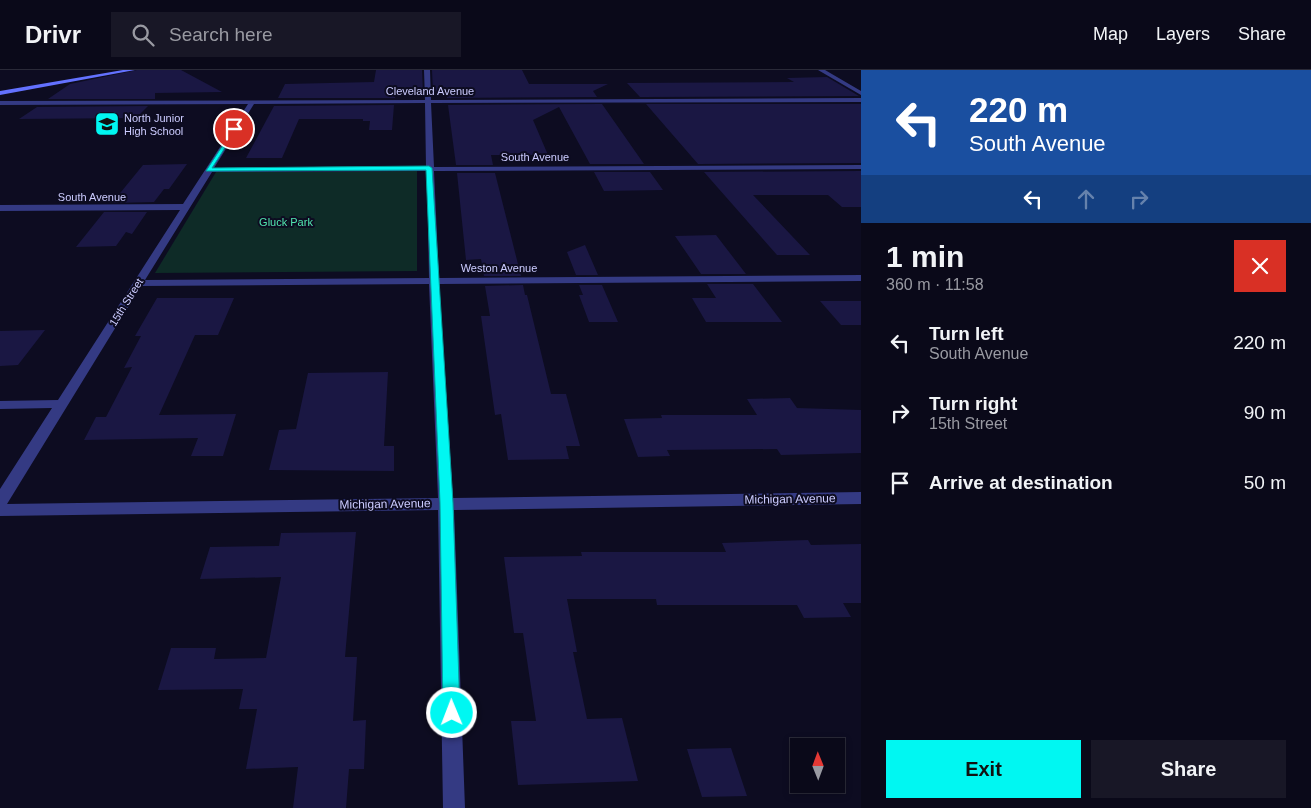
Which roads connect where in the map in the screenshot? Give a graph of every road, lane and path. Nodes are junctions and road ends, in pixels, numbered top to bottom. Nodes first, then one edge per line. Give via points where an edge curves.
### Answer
1 (132, 70) edge
2 (427, 70) edge
3 (821, 70) edge
4 (0, 93) edge
5 (861, 93) edge
6 (861, 100) edge
7 (428, 101) junction
8 (252, 102) junction
9 (0, 103) edge
10 (861, 167) edge
11 (429, 168) junction
12 (208, 170) junction
13 (0, 208) edge
14 (185, 208) junction
15 (861, 278) edge
16 (434, 282) junction
17 (138, 283) junction
18 (63, 404) junction
19 (0, 405) edge
20 (861, 498) edge
21 (0, 502) edge
22 (446, 503) junction
23 (0, 510) edge
24 (454, 808) edge

1 - 4 main road
2 - 7 street
3 - 5 street
6 - 7 street, Cleveland Avenue
7 - 8 street, Cleveland Avenue
7 - 11 street
8 - 9 street, Cleveland Avenue
8 - 12 street, 15th Street
10 - 11 street, South Avenue
11 - 12 street, South Avenue
11 - 16 street
12 - 14 street, 15th Street
13 - 14 street, South Avenue
14 - 17 street, 15th Street
15 - 16 street, Weston Avenue
16 - 17 street, Weston Avenue
16 - 22 street
17 - 18 street, 15th Street
18 - 19 street
18 - 21 street, 15th Street
20 - 22 street, Michigan Avenue
22 - 23 street, Michigan Avenue
22 - 24 street

